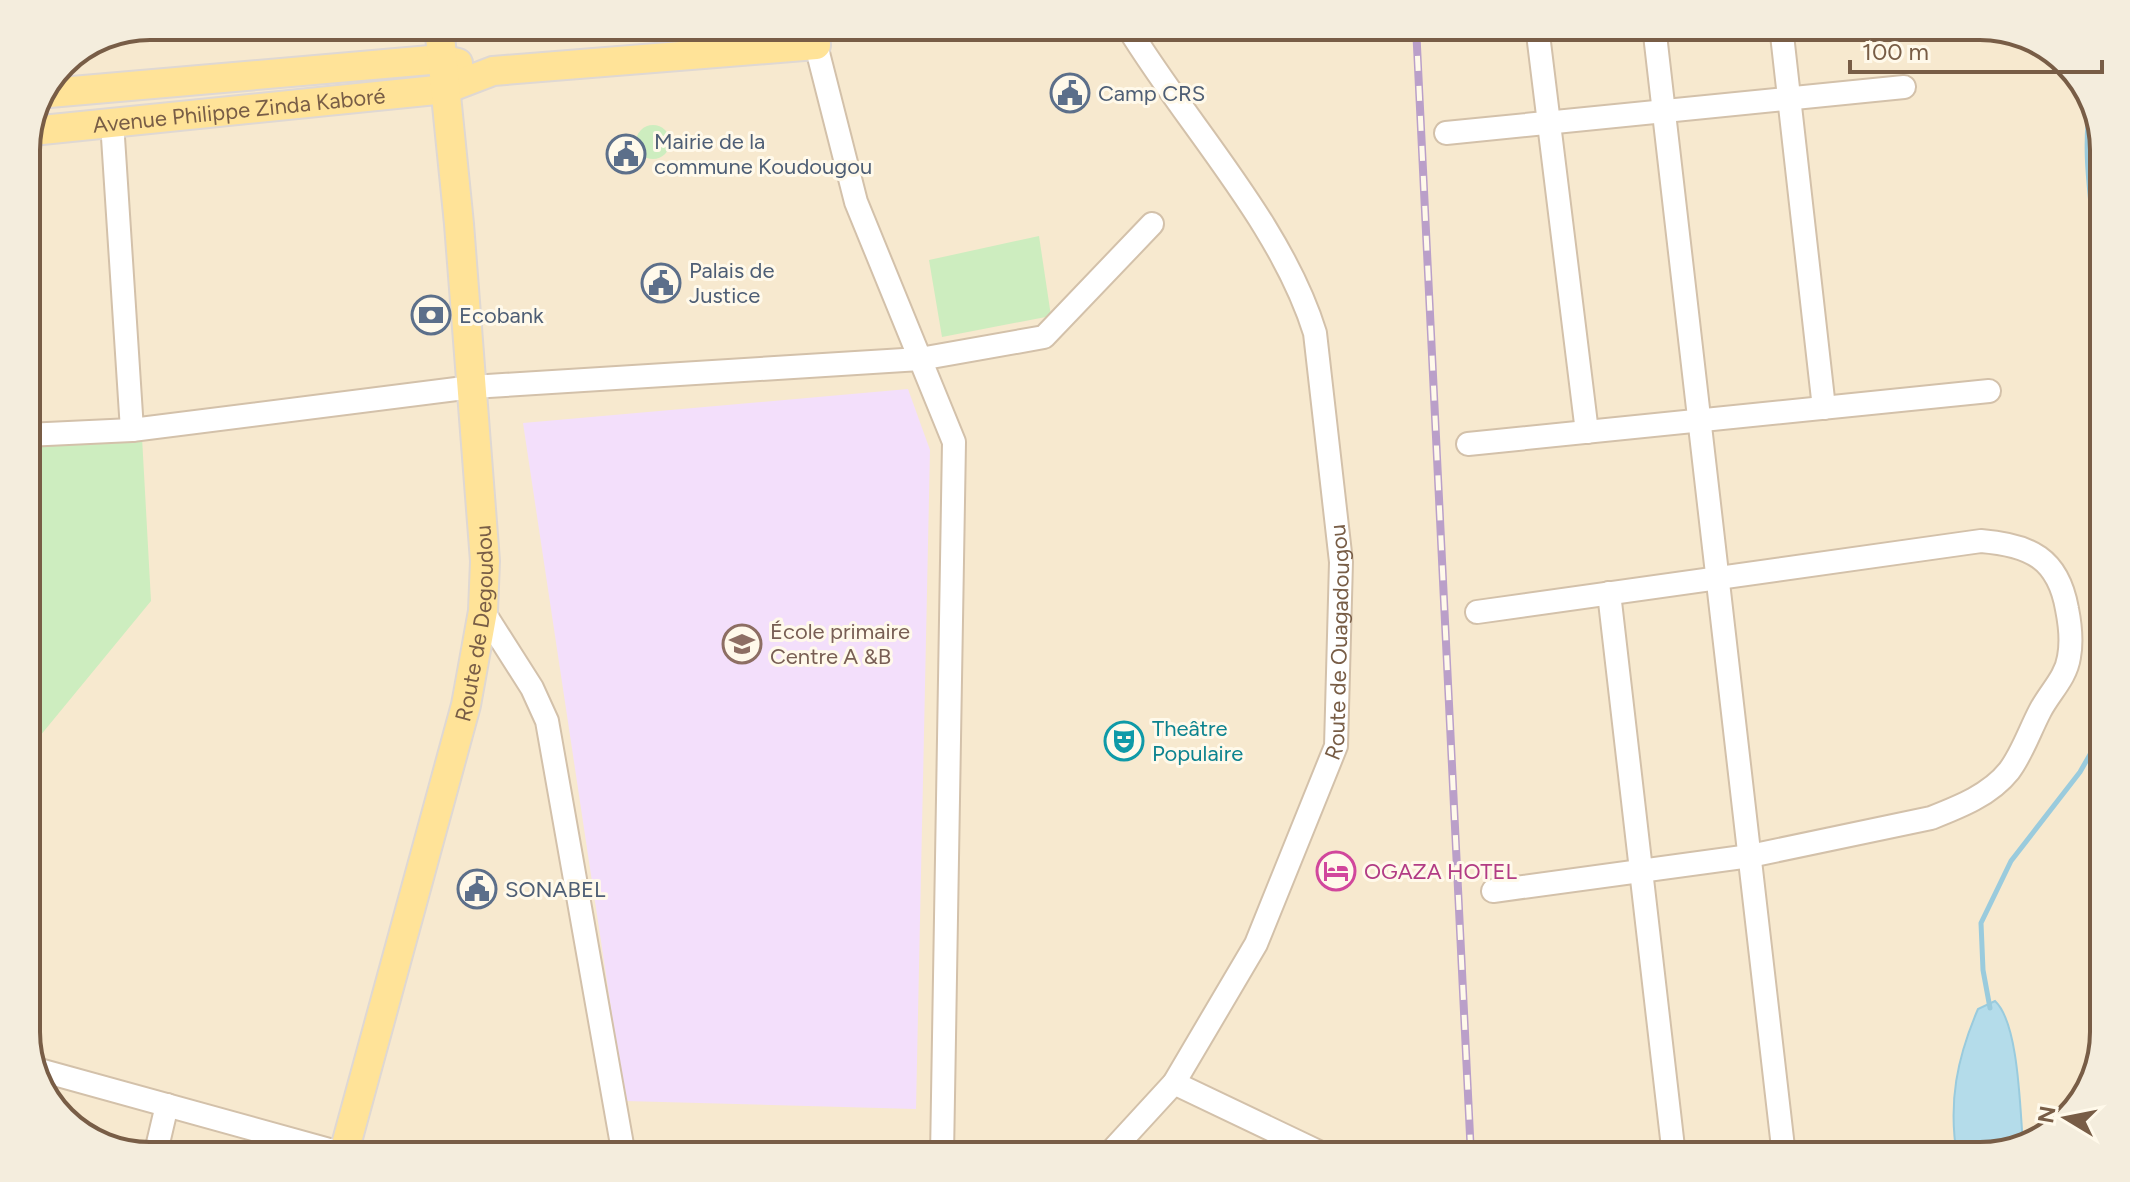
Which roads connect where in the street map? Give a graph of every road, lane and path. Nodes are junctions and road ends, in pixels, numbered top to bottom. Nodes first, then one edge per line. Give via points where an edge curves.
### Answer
1 (440, 40) edge
2 (778, 40) edge
3 (816, 40) edge
4 (1137, 40) edge
5 (1539, 40) edge
6 (1655, 40) edge
7 (1783, 40) edge
8 (444, 74) junction
9 (1904, 87) dead end
10 (57, 93) edge
11 (1789, 98) junction
12 (1663, 111) junction
13 (112, 122) junction
14 (1549, 122) junction
15 (43, 130) edge
16 (1446, 133) dead end
17 (1152, 224) dead end
18 (920, 359) junction
19 (472, 387) junction
20 (1989, 391) dead end
21 (1824, 408) junction
22 (1699, 420) junction
23 (132, 430) junction
24 (1587, 432) junction
25 (40, 434) edge
26 (1468, 444) dead end
27 (1717, 577) junction
28 (1609, 593) junction
29 (483, 611) junction
30 (1477, 612) dead end
31 (1750, 856) junction
32 (1641, 871) junction
33 (1493, 891) dead end
34 (48, 1072) edge
35 (1174, 1083) junction
36 (167, 1105) junction
37 (158, 1142) edge
38 (298, 1142) edge
39 (348, 1142) edge
40 (622, 1142) edge
41 (942, 1142) edge
42 (1120, 1142) edge
43 (1298, 1142) edge
44 (1672, 1142) edge
45 (1782, 1142) edge

1 - 8 main road, Route de Degoudou
2 - 8 main road
3 - 18 street via 856,202
4 - 35 street, Route de Ouagadougou via 1282,254 1307,307 1315,333 1341,562 1336,746 1256,944
5 - 14 street
6 - 12 street
7 - 11 street
8 - 10 main road, Avenue Philippe Zinda Kaboré
8 - 13 main road, Avenue Philippe Zinda Kaboré
8 - 19 main road, Route de Degoudou
9 - 11 street
11 - 12 street
11 - 21 street
12 - 14 street
12 - 22 street
13 - 15 main road, Avenue Philippe Zinda Kaboré
13 - 23 street
14 - 16 street
14 - 24 street
17 - 18 street via 1044,337
18 - 19 street
18 - 41 street via 954,442
19 - 23 street
19 - 29 main road, Route de Degoudou via 485,561
20 - 21 street
21 - 22 street
22 - 24 street
22 - 27 street
23 - 25 street
24 - 26 street
27 - 28 street
27 - 31 street
27 - 31 street via 1969,541 1997,542 2051,564 2063,586 2071,627 2069,659 2060,681 2010,770 1990,789 1931,818
28 - 30 street
28 - 32 street
29 - 39 main road, Route de Degoudou via 466,705
29 - 40 street via 547,721
31 - 32 street
31 - 45 street
32 - 33 street
32 - 44 street
34 - 36 street
35 - 42 street, Route de Ouagadougou
35 - 43 street
36 - 37 street
36 - 38 street

